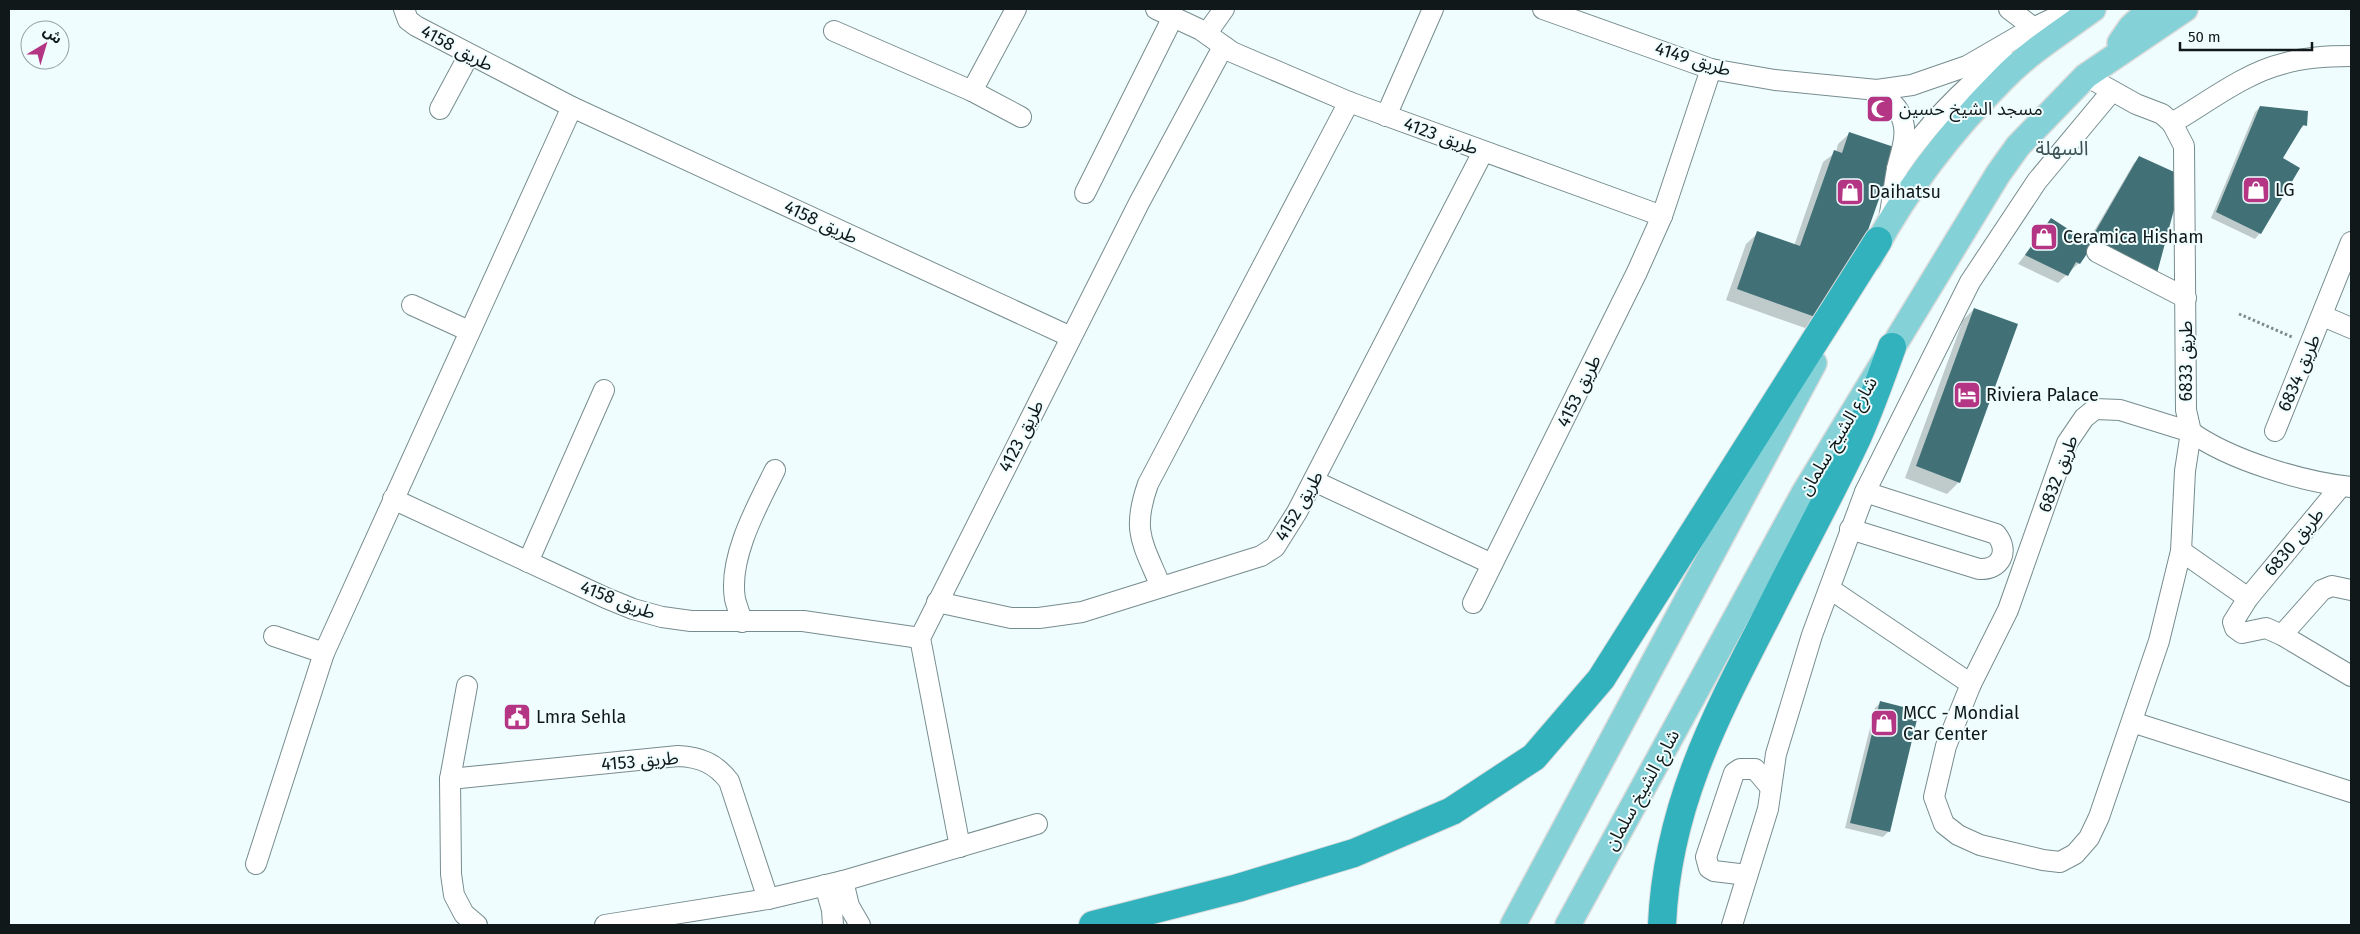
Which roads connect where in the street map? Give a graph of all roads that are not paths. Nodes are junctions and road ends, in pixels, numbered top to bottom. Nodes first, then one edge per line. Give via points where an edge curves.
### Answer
1 (404, 9) edge
2 (1016, 9) edge
3 (1224, 9) edge
4 (1433, 9) edge
5 (1543, 9) edge
6 (2009, 9) edge
7 (2073, 9) edge
8 (2093, 9) edge
9 (2151, 9) edge
10 (2184, 9) edge
11 (1165, 13) edge
12 (1593, 17) edge
13 (2041, 25) junction
14 (834, 31) dead end
15 (1207, 33) junction
16 (1223, 47) junction
17 (469, 55) junction
18 (2351, 56) edge
19 (2111, 58) junction
20 (1711, 69) junction
21 (2086, 76) junction
22 (1877, 90) junction
23 (2112, 91) junction
24 (972, 92) junction
25 (1349, 102) junction
26 (572, 107) junction
27 (440, 109) dead end
28 (1020, 116) dead end
29 (1386, 116) junction
30 (2172, 123) junction
31 (1483, 152) junction
32 (1897, 169) junction
33 (1085, 193) dead end
34 (1662, 216) junction
35 (1883, 233) junction
36 (2351, 242) edge
37 (2097, 252) dead end
38 (2186, 298) junction
39 (412, 305) dead end
40 (2323, 316) junction
41 (2351, 328) edge
42 (469, 331) junction
43 (1071, 337) junction
44 (1892, 347) joint
45 (604, 390) dead end
46 (2275, 431) dead end
47 (2190, 432) junction
48 (775, 470) dead end
49 (1314, 481) junction
50 (2346, 486) edge
51 (1865, 492) junction
52 (1814, 497) junction
53 (393, 499) junction
54 (1853, 522) junction
55 (2181, 550) junction
56 (528, 562) junction
57 (1492, 564) junction
58 (1161, 587) junction
59 (1830, 589) junction
60 (2351, 590) edge
61 (2248, 598) junction
62 (937, 602) junction
63 (1472, 603) dead end
64 (742, 622) junction
65 (2282, 635) junction
66 (274, 636) dead end
67 (920, 638) junction
68 (324, 653) junction
69 (2351, 676) edge
70 (1971, 684) junction
71 (467, 686) dead end
72 (2132, 722) junction
73 (450, 779) junction
74 (1771, 788) junction
75 (2351, 792) edge
76 (1036, 824) dead end
77 (960, 847) junction
78 (256, 864) dead end
79 (1747, 875) junction
80 (834, 883) junction
81 (768, 899) junction
82 (476, 925) edge
83 (605, 925) edge
84 (833, 925) edge
85 (860, 925) edge
86 (1093, 925) edge
87 (1513, 925) edge
88 (1568, 925) edge
89 (1662, 925) edge
90 (1732, 925) edge

1 - 17 street, طريق 4158 via 408,20 416,26
2 - 24 street
3 - 15 street
4 - 29 street
5 - 12 street, طريق 4149
6 - 13 street
7 - 13 street, طريق 4149
8 - 35 main road via 2004,78 1946,143
9 - 19 main road via 2131,27
10 - 19 main road
11 - 15 street, طريق 4123
11 - 33 street
12 - 20 street, طريق 4149
13 - 22 street, طريق 4149 via 1967,66 1912,85
13 - 32 street via 1963,90 1914,144
14 - 24 street
15 - 16 street, طريق 4123
16 - 25 street, طريق 4123
16 - 43 street, طريق 4123
17 - 26 street, طريق 4158
17 - 27 street
18 - 30 street via 2319,56 2280,64
19 - 21 main road
20 - 22 street, طريق 4149 via 1775,80
20 - 34 street, طريق 4153
21 - 23 street
21 - 44 main road via 2018,146
22 - 32 street via 1901,115 1904,143
23 - 30 street via 2162,114
23 - 51 street via 2037,181 1970,282
24 - 28 street
25 - 29 street, طريق 4123
25 - 58 street via 1148,484 1138,520 1140,536
26 - 42 street
26 - 43 street, طريق 4158
29 - 31 street, طريق 4123
30 - 38 street, طريق 6833 via 2184,146
31 - 34 street, طريق 4123
31 - 49 street, طريق 4152
32 - 35 street
34 - 57 street, طريق 4153 via 1638,272
35 - 86 highway via 1602,679 1534,757 1452,811 1354,853 1238,888
35 - 87 main road
36 - 40 street, طريق 6834
37 - 38 street
38 - 47 street, طريق 6833 via 2186,410
39 - 42 street
40 - 41 street, طريق 6834
40 - 46 street, طريق 6834
42 - 53 street
43 - 62 street, طريق 4123
44 - 52 highway via 1857,438
45 - 56 street
47 - 50 street via 2203,441 2263,465 2302,478
47 - 55 street, طريق 6832
47 - 70 street, طريق 6832 via 2120,410 2096,409 2084,418 2067,443 2008,610
48 - 64 street via 752,516 735,578 735,598
49 - 57 street
49 - 58 street, طريق 4152 via 1275,547 1261,556
50 - 61 street, طريق 6830
51 - 54 street
51 - 54 street via 1996,534 2002,541 2002,558 1988,570 1979,569
52 - 54 street
52 - 88 main road, شارع الشيخ سلمان
52 - 89 highway via 1701,749 1672,842
53 - 56 street, طريق 4158
53 - 68 street
54 - 59 street
55 - 61 street
55 - 72 street, طريق 6832 via 2160,641
56 - 64 street, طريق 4158 via 643,612 691,622
57 - 63 street, طريق 4153
58 - 62 street, طريق 4152 via 1082,612 1039,618 1011,618
59 - 70 street
59 - 74 street via 1812,635 1776,754
60 - 65 street via 2332,586 2322,590
61 - 65 street, طريق 6830 via 2233,622 2235,628 2245,633 2266,628
62 - 67 street, طريق 4123
64 - 67 street, طريق 4158 via 829,623
65 - 69 street, طريق 6830
66 - 68 street
67 - 77 street
68 - 78 street
70 - 72 street, طريق 6832 via 1946,746 1934,797 1944,824 1980,845 2060,862 2074,854 2089,838 2099,816
71 - 73 street
72 - 75 street
73 - 81 street, طريق 4153 via 678,756 707,761 720,769 729,781
73 - 82 street via 454,895 464,914
74 - 79 street via 1768,809
74 - 79 street via 1755,769 1748,767 1734,773 1706,857 1709,868 1714,871
76 - 77 street
77 - 80 street
79 - 90 street
80 - 81 street
80 - 84 street
80 - 85 street
81 - 83 street

